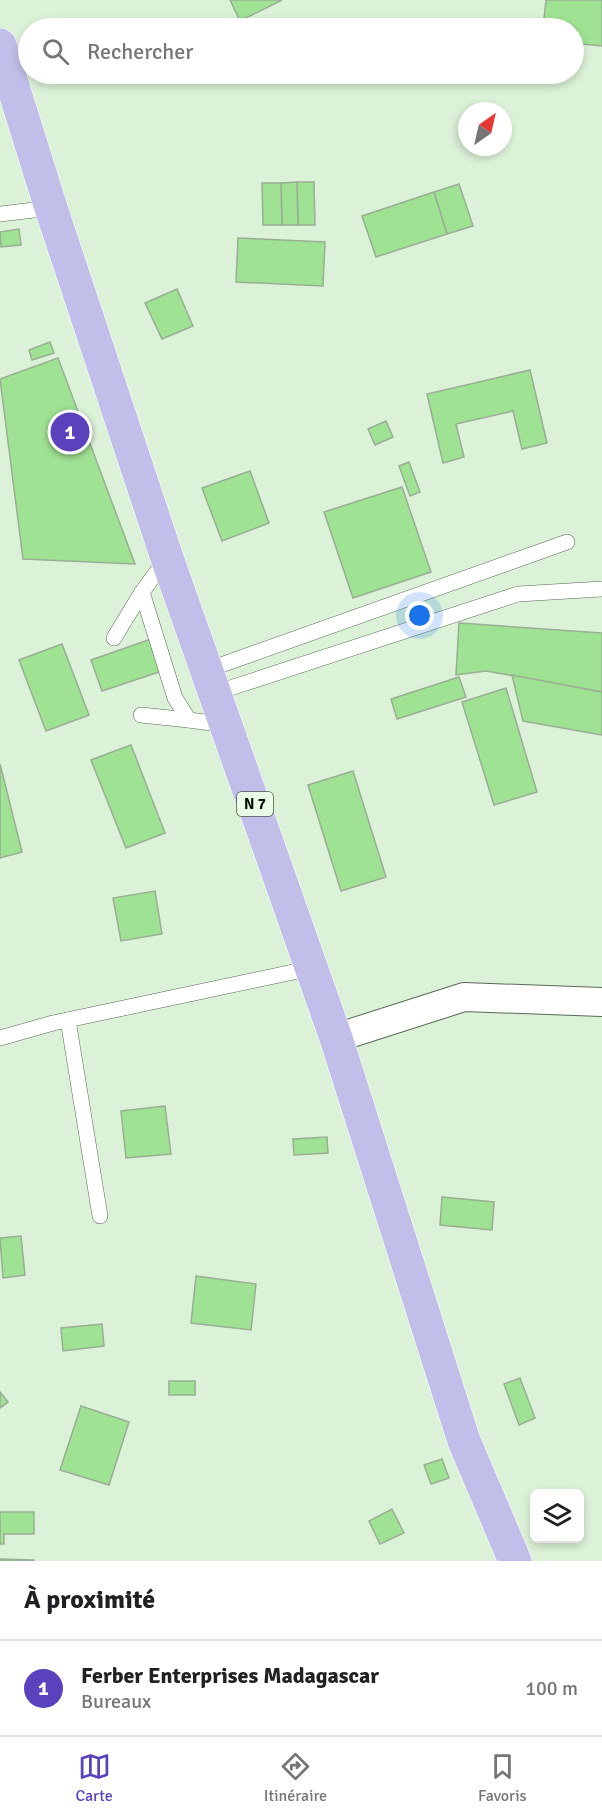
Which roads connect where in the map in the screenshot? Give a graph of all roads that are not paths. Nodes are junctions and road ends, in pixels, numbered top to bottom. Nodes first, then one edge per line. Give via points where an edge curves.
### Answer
1 (0, 45) edge
2 (51, 208) junction
3 (0, 214) edge
4 (567, 542) dead end
5 (167, 558) junction
6 (602, 589) edge
7 (142, 592) junction
8 (114, 638) dead end
9 (211, 682) junction
10 (141, 715) dead end
11 (189, 720) junction
12 (227, 725) junction
13 (312, 968) junction
14 (602, 1002) edge
15 (68, 1020) junction
16 (0, 1038) edge
17 (336, 1038) junction
18 (100, 1216) dead end
19 (515, 1561) edge

1 - 2 main road, N 7
2 - 3 lane
2 - 5 main road, N 7
4 - 9 lane
5 - 7 lane
5 - 9 main road, N 7
6 - 9 lane via 518,594
7 - 8 lane
7 - 11 lane via 176,698
9 - 12 main road, N 7
10 - 11 lane
11 - 12 lane
12 - 13 main road, N 7
13 - 15 lane
13 - 17 main road, N 7
14 - 17 street via 464,997
15 - 16 lane
15 - 18 lane
17 - 19 main road, N 7 via 464,1441

